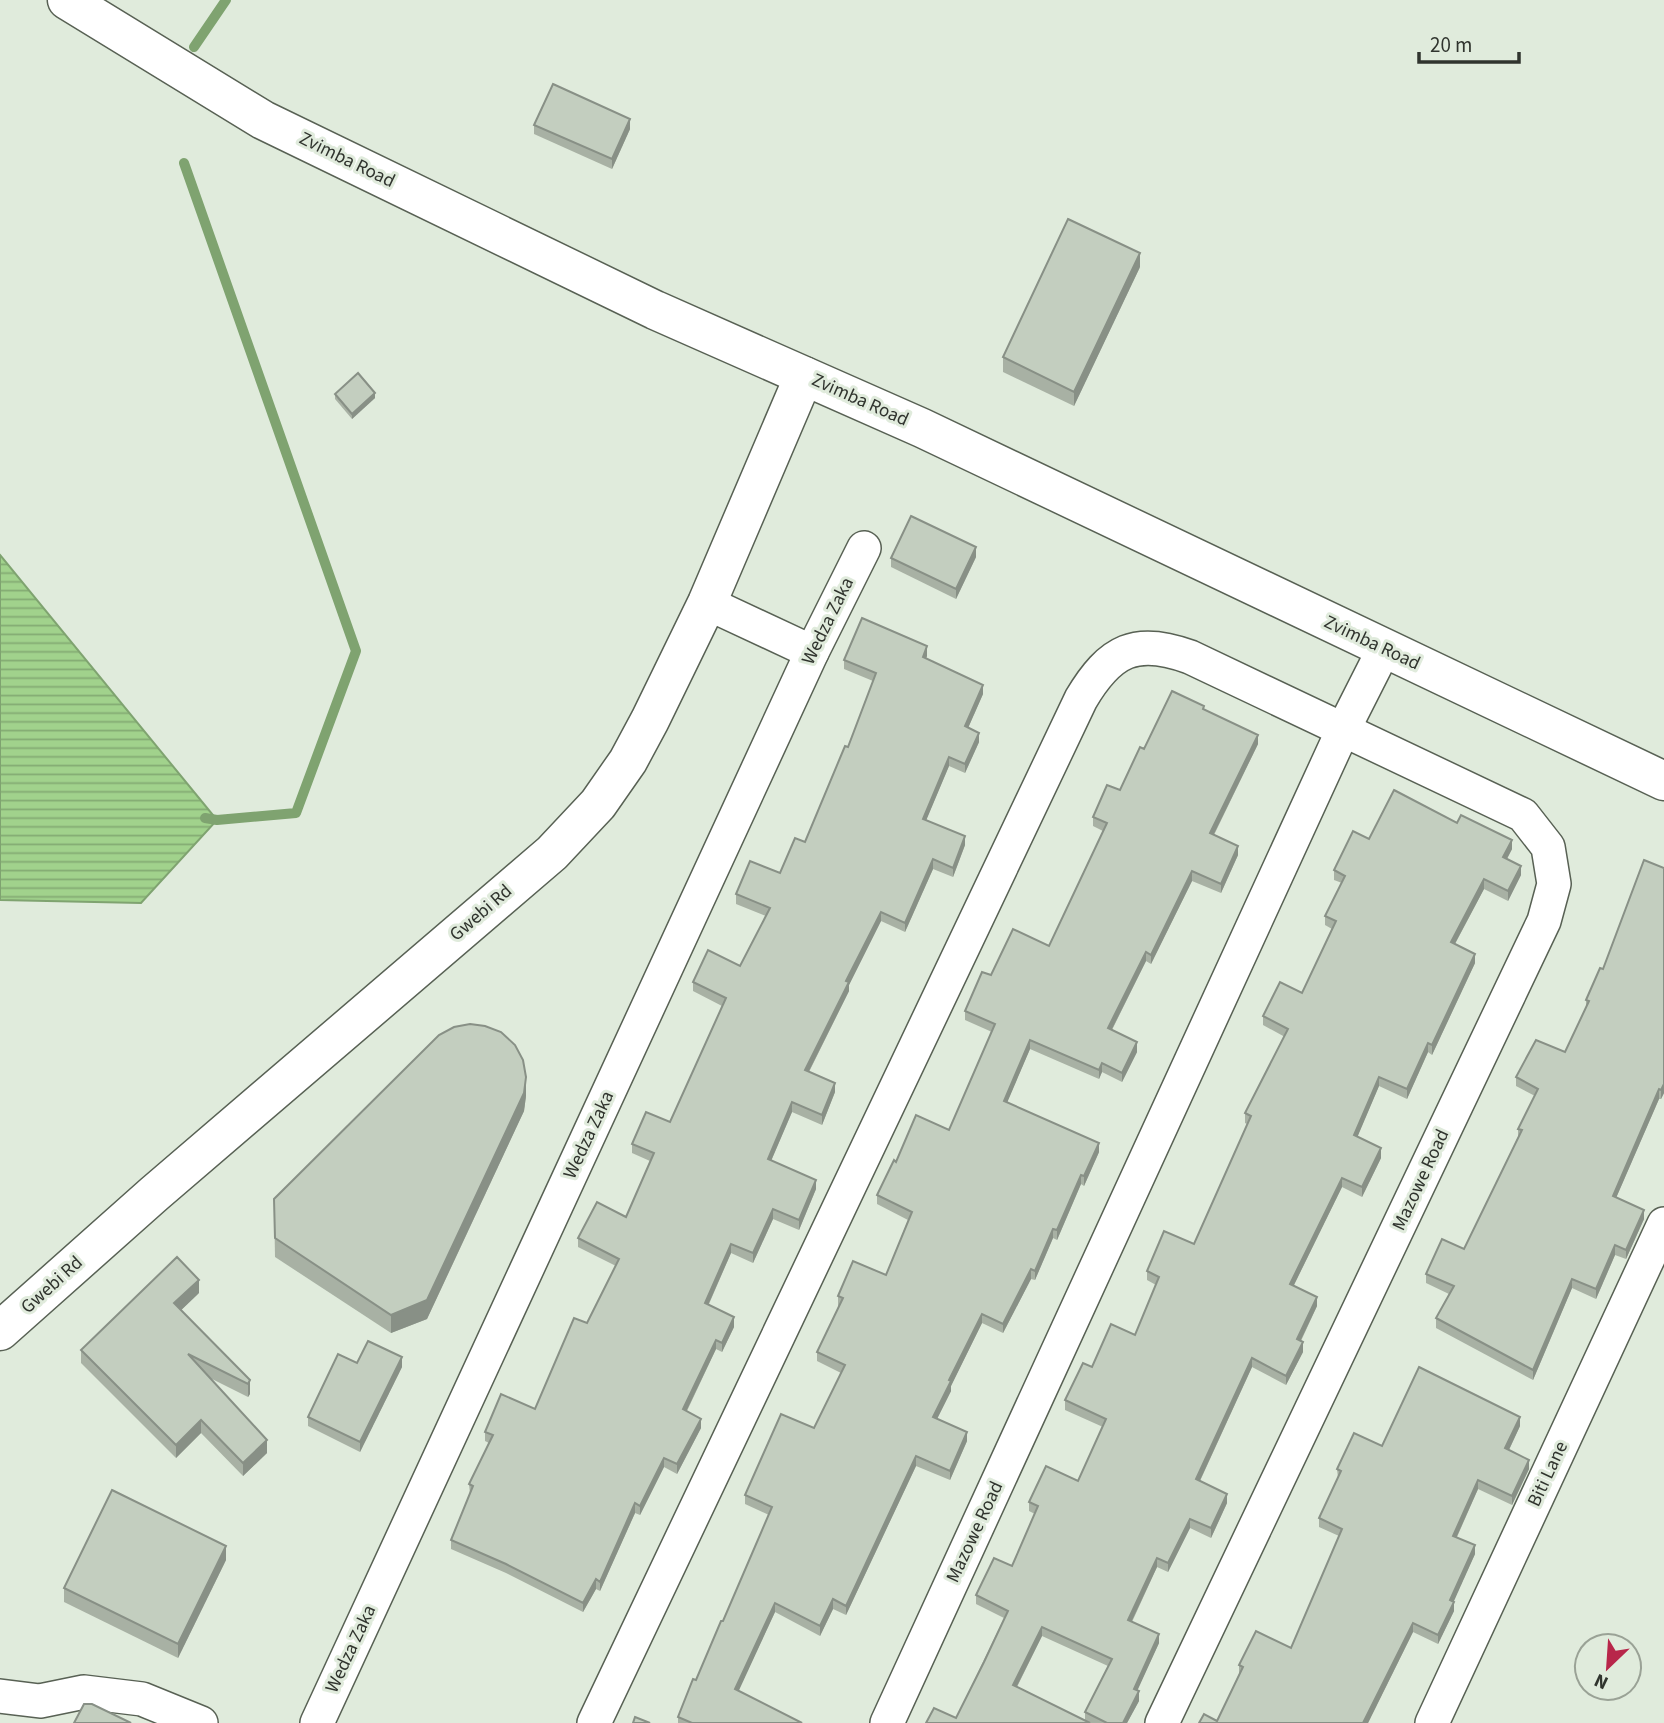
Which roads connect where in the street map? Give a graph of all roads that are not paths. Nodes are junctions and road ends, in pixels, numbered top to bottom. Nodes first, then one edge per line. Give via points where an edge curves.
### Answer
1 (67, 0) edge
2 (804, 376) junction
3 (864, 548) dead end
4 (707, 603) junction
5 (1384, 649) junction
6 (811, 652) junction
7 (1343, 730) junction
8 (1664, 781) edge
9 (1664, 1224) edge
10 (0, 1331) edge
11 (0, 1696) edge
12 (34, 1712) edge
13 (201, 1723) edge
14 (317, 1723) edge
15 (594, 1723) edge
16 (887, 1723) edge
17 (1162, 1723) edge
18 (1432, 1723) edge

1 - 2 street, Zvimba Road via 263,120 655,310
2 - 4 street, Gwebi Rd
2 - 5 street, Zvimba Road
3 - 6 street, Wedza Zaka
4 - 6 street
4 - 10 street, Gwebi Rd via 628,761 598,804 552,852
5 - 7 street, Mazowe Road
5 - 8 street, Zvimba Road
6 - 14 street, Wedza Zaka
7 - 15 street via 1166,648 1141,648 1112,657 1094,677
7 - 16 street, Mazowe Road
7 - 17 street, Mazowe Road via 1522,815 1548,846 1554,884 1544,921
9 - 18 street, Biti Lane
11 - 12 street
12 - 13 street via 84,1692 142,1699

